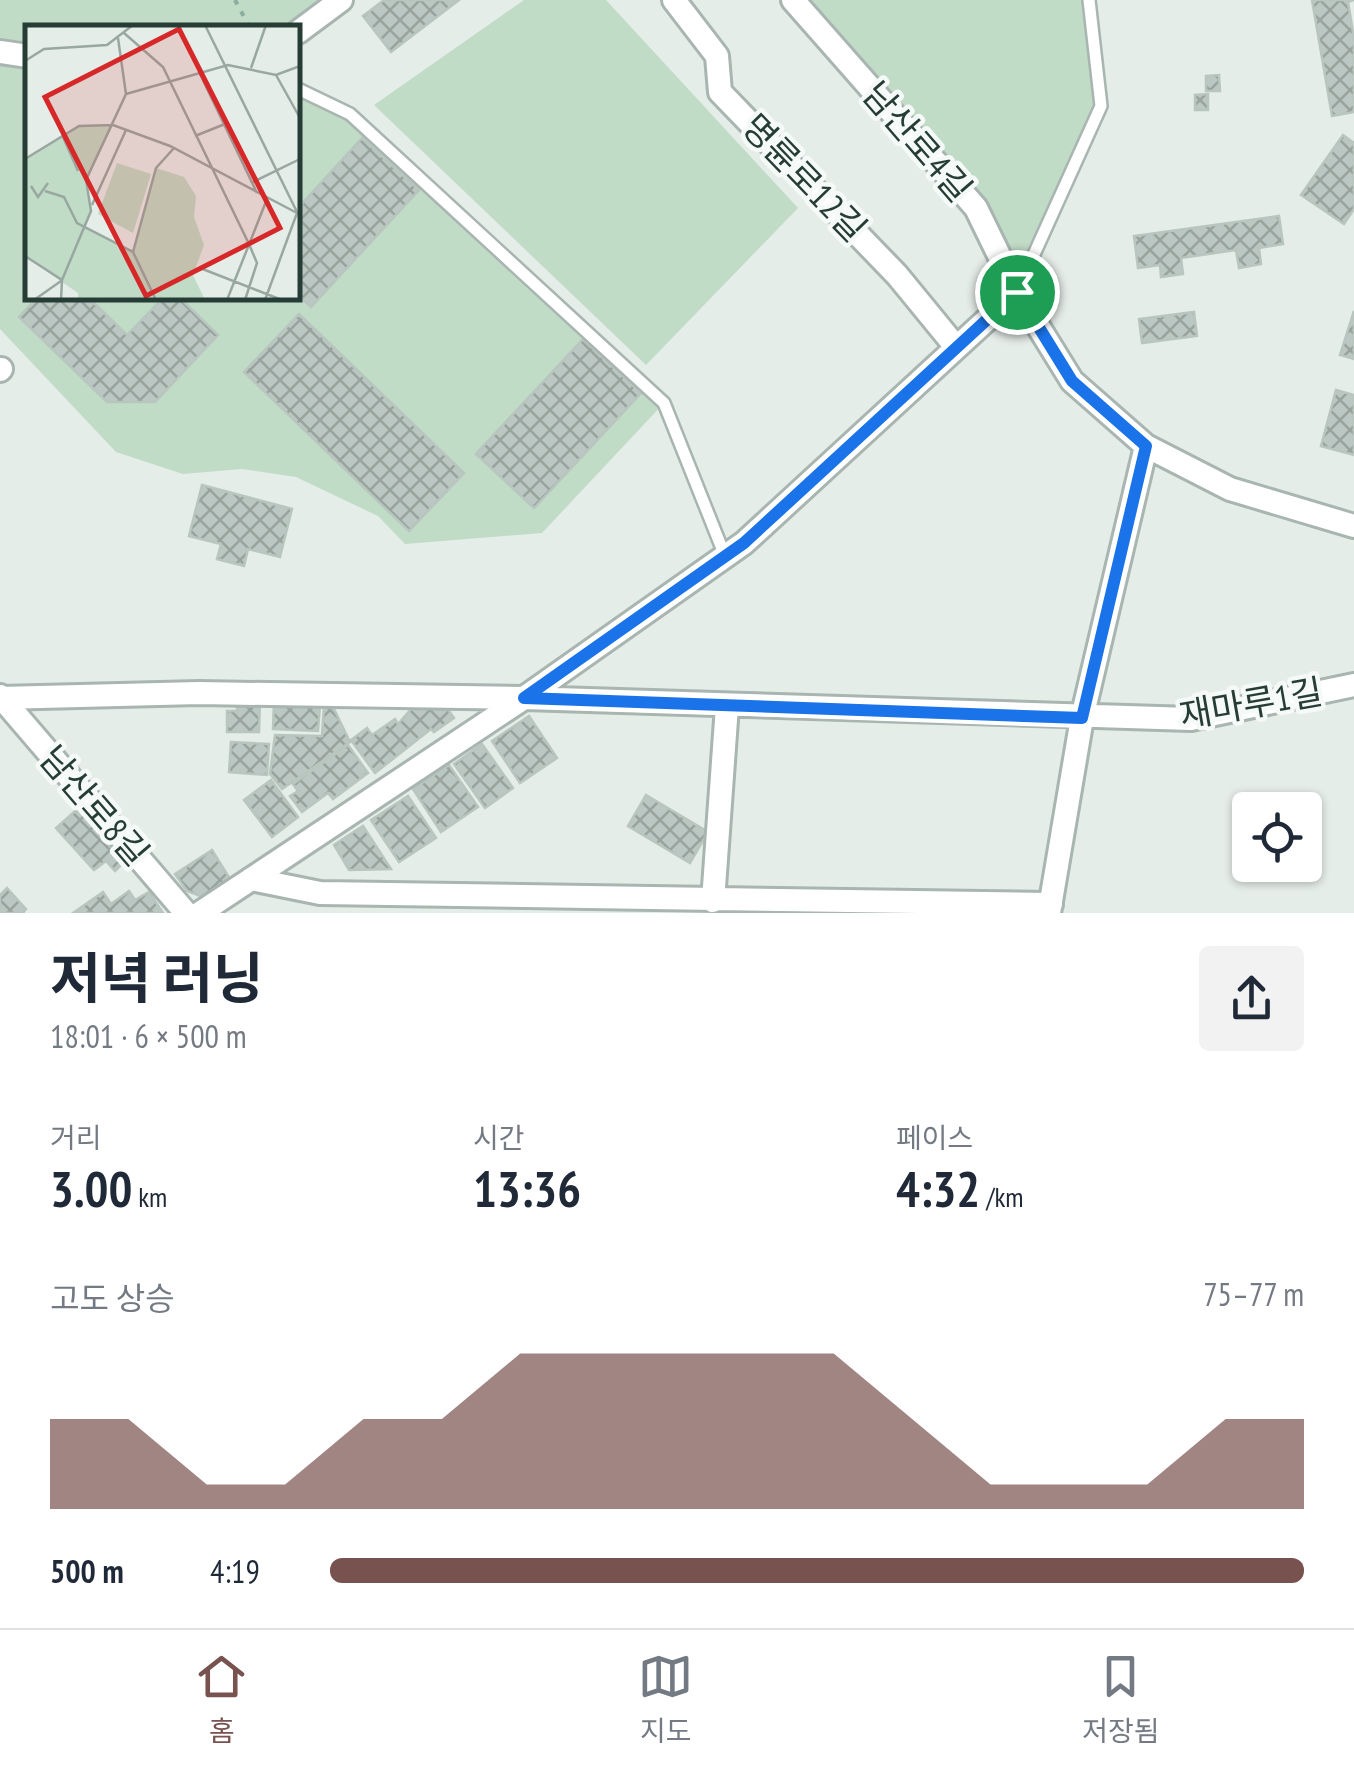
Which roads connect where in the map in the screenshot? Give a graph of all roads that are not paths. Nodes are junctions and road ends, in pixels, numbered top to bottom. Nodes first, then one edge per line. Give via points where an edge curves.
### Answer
1 (340, 0) edge
2 (674, 0) edge
3 (793, 0) edge
4 (1089, 0) edge
5 (300, 30) edge
6 (0, 52) edge
7 (25, 56) edge
8 (300, 91) edge
9 (1017, 292) junction
10 (956, 348) junction
11 (1146, 446) junction
12 (1354, 526) edge
13 (724, 556) junction
14 (1354, 685) edge
15 (1, 698) edge
16 (524, 698) junction
17 (727, 706) junction
18 (1082, 718) junction
19 (251, 880) junction
20 (714, 901) junction
21 (319, 903) edge
22 (1050, 909) edge
23 (186, 913) edge
24 (200, 913) edge

1 - 5 street
2 - 10 street, 명륜로12길 via 717,56 720,92 898,275
3 - 9 street, 남산로4길 via 976,208
4 - 9 lane via 1101,106
6 - 7 street
8 - 13 lane via 350,114 664,403
9 - 10 street
9 - 11 street, 남산로4길 via 1072,381
10 - 13 street
11 - 12 street, 남산로4길 via 1230,489
11 - 18 street
13 - 16 street
14 - 18 street, 재마루1길 via 1192,719
15 - 16 street, 남산로8길
15 - 23 street, 남산로8길
16 - 17 street, 재마루1길
16 - 19 street
17 - 18 street, 재마루1길
17 - 20 street
18 - 22 street
19 - 21 street
19 - 24 street
20 - 21 street
20 - 22 street

